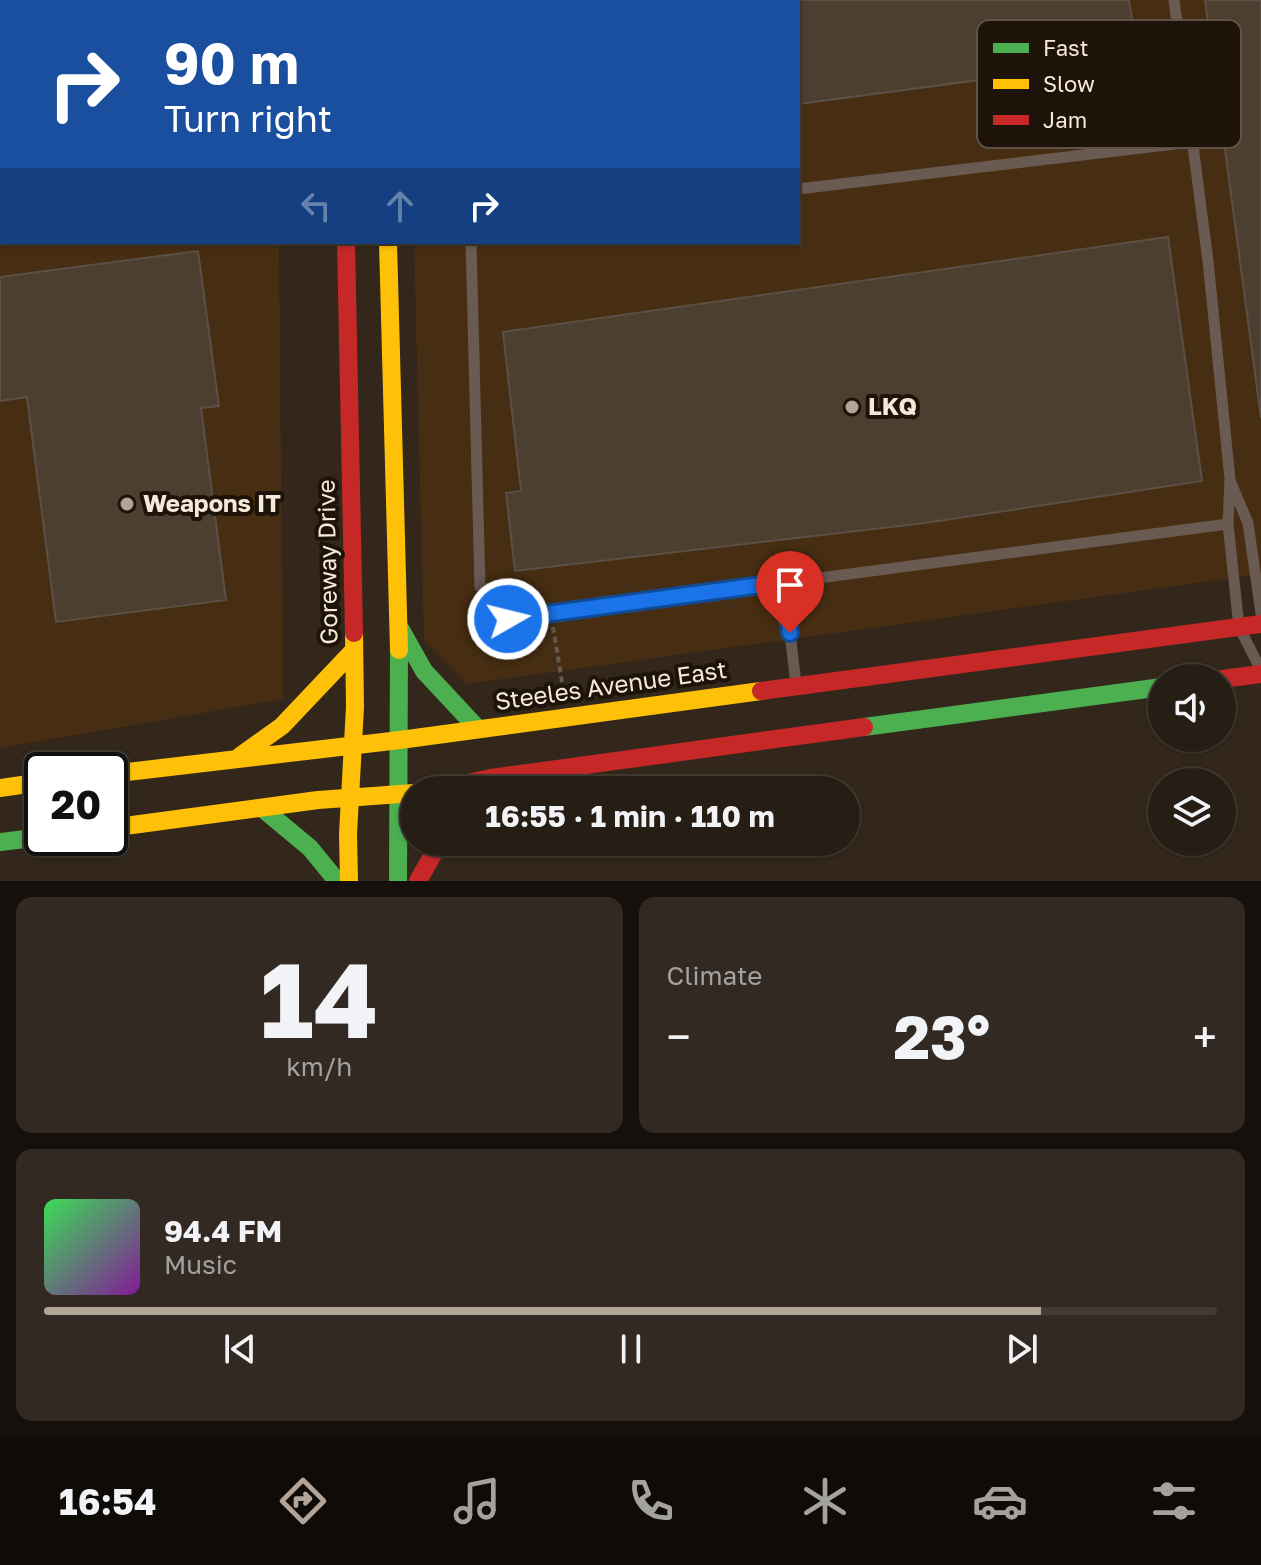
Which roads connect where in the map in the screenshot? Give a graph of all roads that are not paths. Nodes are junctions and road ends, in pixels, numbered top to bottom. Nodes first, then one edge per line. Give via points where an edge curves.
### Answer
1 (1174, 0) edge
2 (1177, 20) edge
3 (1142, 148) edge
4 (1193, 148) edge
5 (800, 189) edge
6 (346, 244) edge
7 (388, 244) edge
8 (471, 244) edge
9 (1230, 479) junction
10 (1261, 521) edge
11 (1248, 523) junction
12 (1228, 524) junction
13 (784, 582) junction
14 (1261, 614) edge
15 (1261, 624) edge
16 (399, 625) junction
17 (1239, 627) junction
18 (354, 650) junction
19 (1261, 672) edge
20 (1236, 676) edge
21 (796, 685) junction
22 (1148, 689) edge
23 (478, 729) junction
24 (400, 740) junction
25 (352, 745) junction
26 (235, 759) junction
27 (128, 772) edge
28 (404, 776) edge
29 (542, 776) edge
30 (24, 785) edge
31 (0, 788) edge
32 (400, 794) edge
33 (350, 798) junction
34 (262, 808) junction
35 (128, 826) edge
36 (24, 839) edge
37 (0, 842) edge
38 (400, 856) edge
39 (432, 856) edge
40 (337, 881) edge
41 (349, 881) edge
42 (398, 881) edge
43 (418, 881) edge

1 - 2 lane
3 - 5 lane
4 - 9 lane
6 - 18 main road, Goreway Drive
7 - 16 main road
8 - 13 lane via 480,587 508,619
9 - 11 lane
9 - 12 lane
10 - 11 lane
11 - 14 lane
12 - 13 lane
12 - 17 lane
13 - 21 lane
15 - 17 main road, Steeles Avenue East
16 - 23 main road via 424,671
16 - 24 main road
17 - 19 lane
17 - 21 main road, Steeles Avenue East
18 - 25 main road, Goreway Drive
18 - 26 main road via 282,726
19 - 20 main road
21 - 23 main road, Steeles Avenue East
22 - 29 main road
23 - 24 main road, Steeles Avenue East
24 - 25 main road, Steeles Avenue East
24 - 28 main road
25 - 26 main road, Steeles Avenue East
25 - 33 main road, Goreway Drive
26 - 27 main road, Steeles Avenue East
30 - 31 main road
32 - 33 main road
33 - 34 main road
33 - 41 main road, Goreway Drive
34 - 35 main road
34 - 40 main road via 310,848
36 - 37 main road
38 - 42 main road
39 - 43 main road

